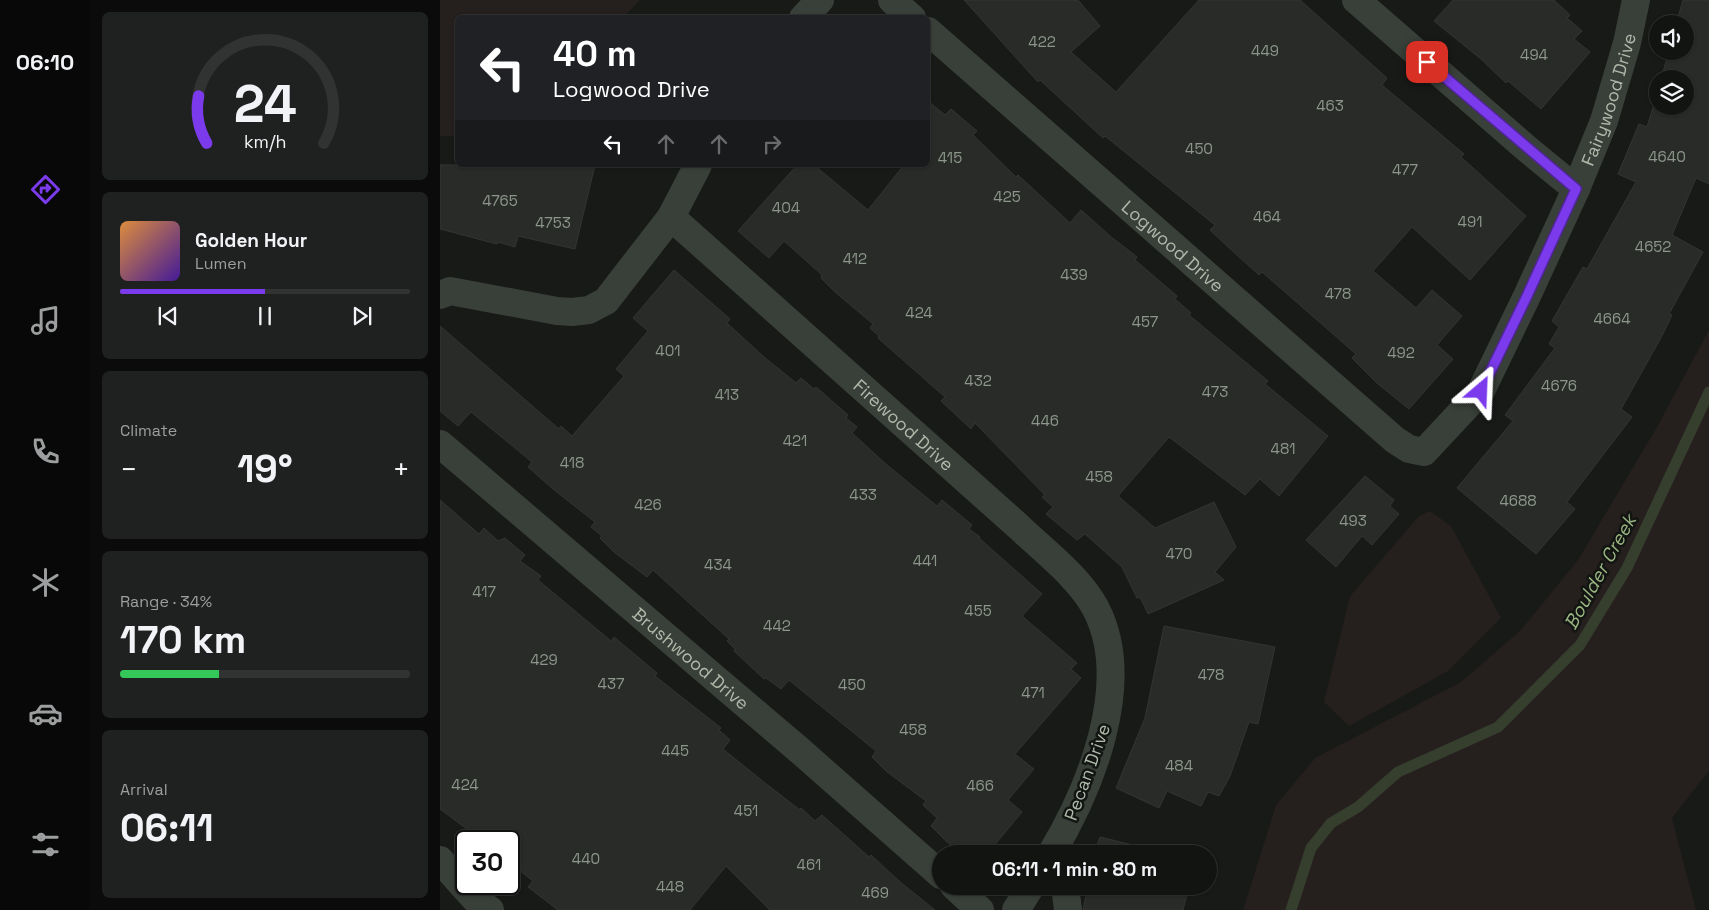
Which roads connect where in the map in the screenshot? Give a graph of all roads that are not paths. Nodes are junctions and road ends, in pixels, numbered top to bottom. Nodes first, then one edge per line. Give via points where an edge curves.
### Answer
1 (820, 0) edge
2 (892, 0) edge
3 (1356, 0) edge
4 (1636, 0) edge
5 (807, 15) edge
6 (909, 15) edge
7 (930, 33) edge
8 (697, 167) edge
9 (1576, 189) junction
10 (671, 217) junction
11 (440, 295) edge
12 (440, 444) edge
13 (1424, 452) joint
14 (1109, 653) joint
15 (1064, 842) edge
16 (440, 860) edge
17 (932, 867) edge
18 (964, 895) edge
19 (1025, 895) edge
20 (1066, 895) edge
21 (490, 910) edge
22 (980, 910) edge
23 (1016, 910) edge
24 (1068, 910) edge

1 - 5 street
2 - 6 street
3 - 9 street
4 - 9 street, Fairywood Drive via 1604,121
7 - 13 street, Logwood Drive via 1395,440 1409,449
8 - 10 street
9 - 13 street, Fairywood Drive via 1481,391
10 - 11 street via 606,301 589,310 557,311 450,291
10 - 14 street, Firewood Drive via 1019,526 1074,579 1096,608
12 - 17 street, Brushwood Drive
14 - 15 street, Pecan Drive via 1109,705 1103,736
16 - 21 street via 475,899
18 - 22 street
19 - 23 street
20 - 24 street

